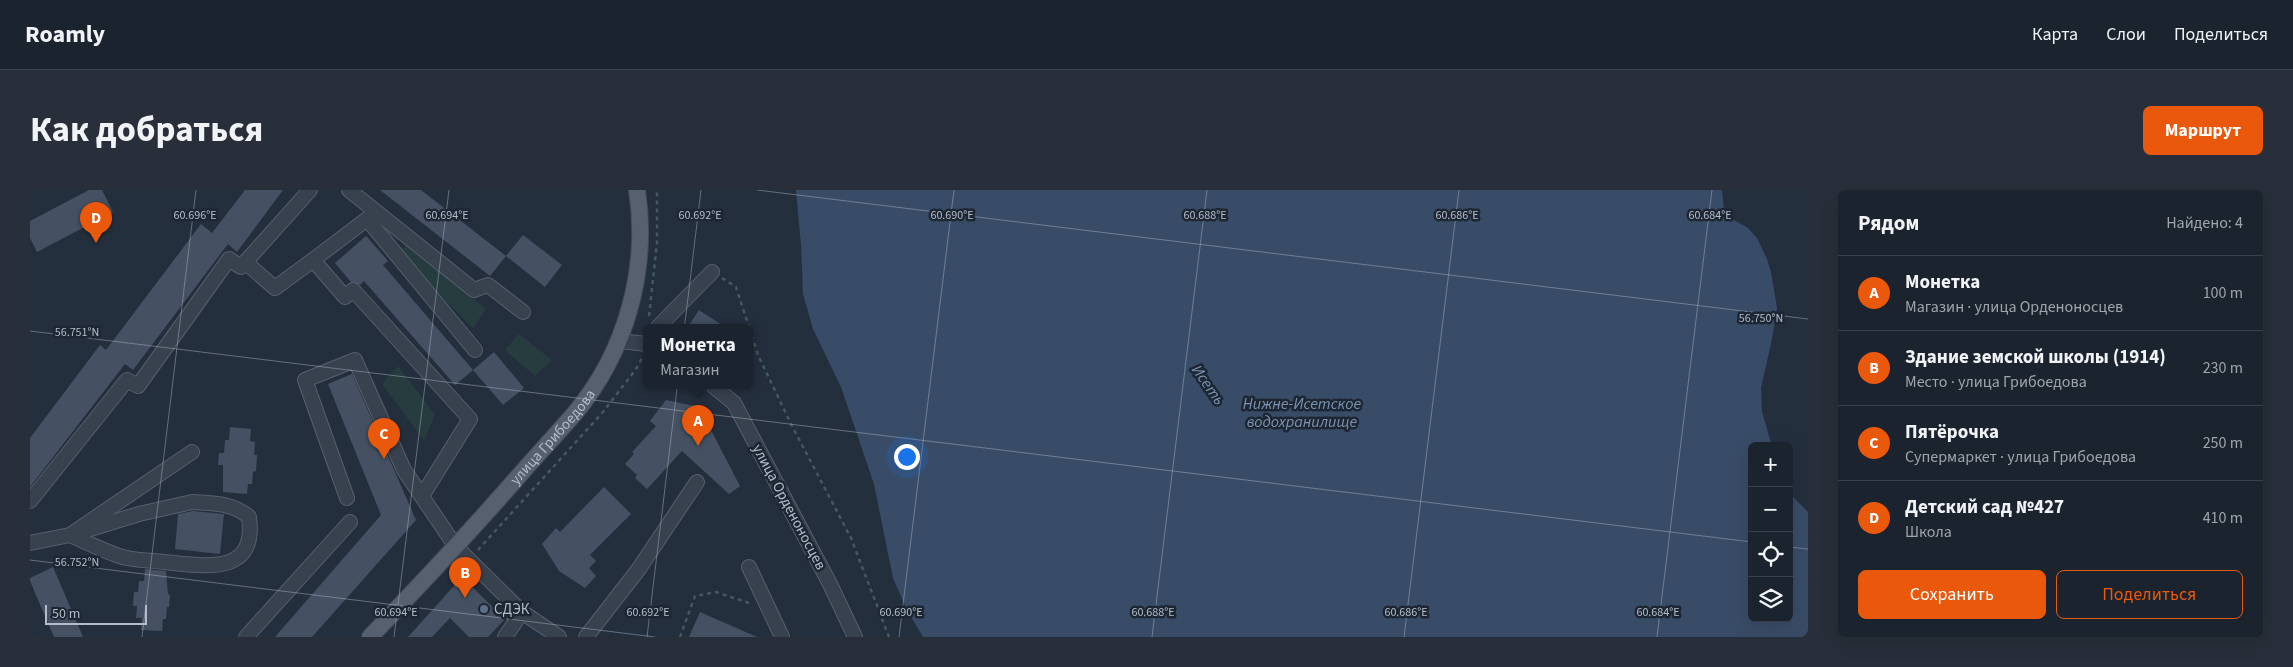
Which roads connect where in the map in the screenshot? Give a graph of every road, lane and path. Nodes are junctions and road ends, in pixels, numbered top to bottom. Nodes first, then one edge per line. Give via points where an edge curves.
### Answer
1 (310, 190) edge
2 (637, 190) edge
3 (352, 193) edge
4 (367, 220) junction
5 (313, 260) junction
6 (246, 262) junction
7 (712, 272) joint
8 (523, 312) dead end
9 (661, 324) edge
10 (748, 324) edge
11 (753, 339) edge
12 (619, 340) junction
13 (643, 343) edge
14 (475, 350) dead end
15 (643, 356) edge
16 (717, 389) edge
17 (192, 452) dead end
18 (697, 482) dead end
19 (422, 496) junction
20 (346, 498) dead end
21 (30, 501) edge
22 (350, 522) dead end
23 (70, 535) junction
24 (30, 543) edge
25 (456, 547) junction
26 (469, 560) junction
27 (748, 567) dead end
28 (748, 603) dead end
29 (522, 612) junction
30 (246, 637) edge
31 (370, 637) edge
32 (505, 637) edge
33 (559, 637) edge
34 (586, 637) edge
35 (680, 637) edge
36 (782, 637) edge
37 (855, 637) edge
38 (890, 637) edge

1 - 6 street
2 - 12 main road, улица Грибоедова via 641,215 640,253 635,290
3 - 4 street
3 - 8 street via 474,290 488,285
4 - 5 street
4 - 14 street
5 - 6 street via 275,288
5 - 19 street via 346,297 353,290 470,419
6 - 21 street via 241,267 229,259 138,386 127,380
7 - 9 street
7 - 10 path via 736,287
11 - 38 path via 792,426 851,538
12 - 13 street
12 - 25 main road, улица Грибоедова via 603,372 575,413
15 - 26 path via 603,412
16 - 37 street, улица Орденоносцев via 734,403
17 - 23 street
18 - 34 street via 638,570
19 - 20 street via 404,470 355,360 305,380
19 - 25 street
22 - 30 street
23 - 23 street via 121,557 210,566 235,561 247,548 251,532 249,517 240,509 192,502
23 - 24 street
25 - 26 street
25 - 31 main road, улица Грибоедова
26 - 29 street
27 - 36 street
28 - 35 path via 716,592 695,596
29 - 32 street
29 - 33 street

